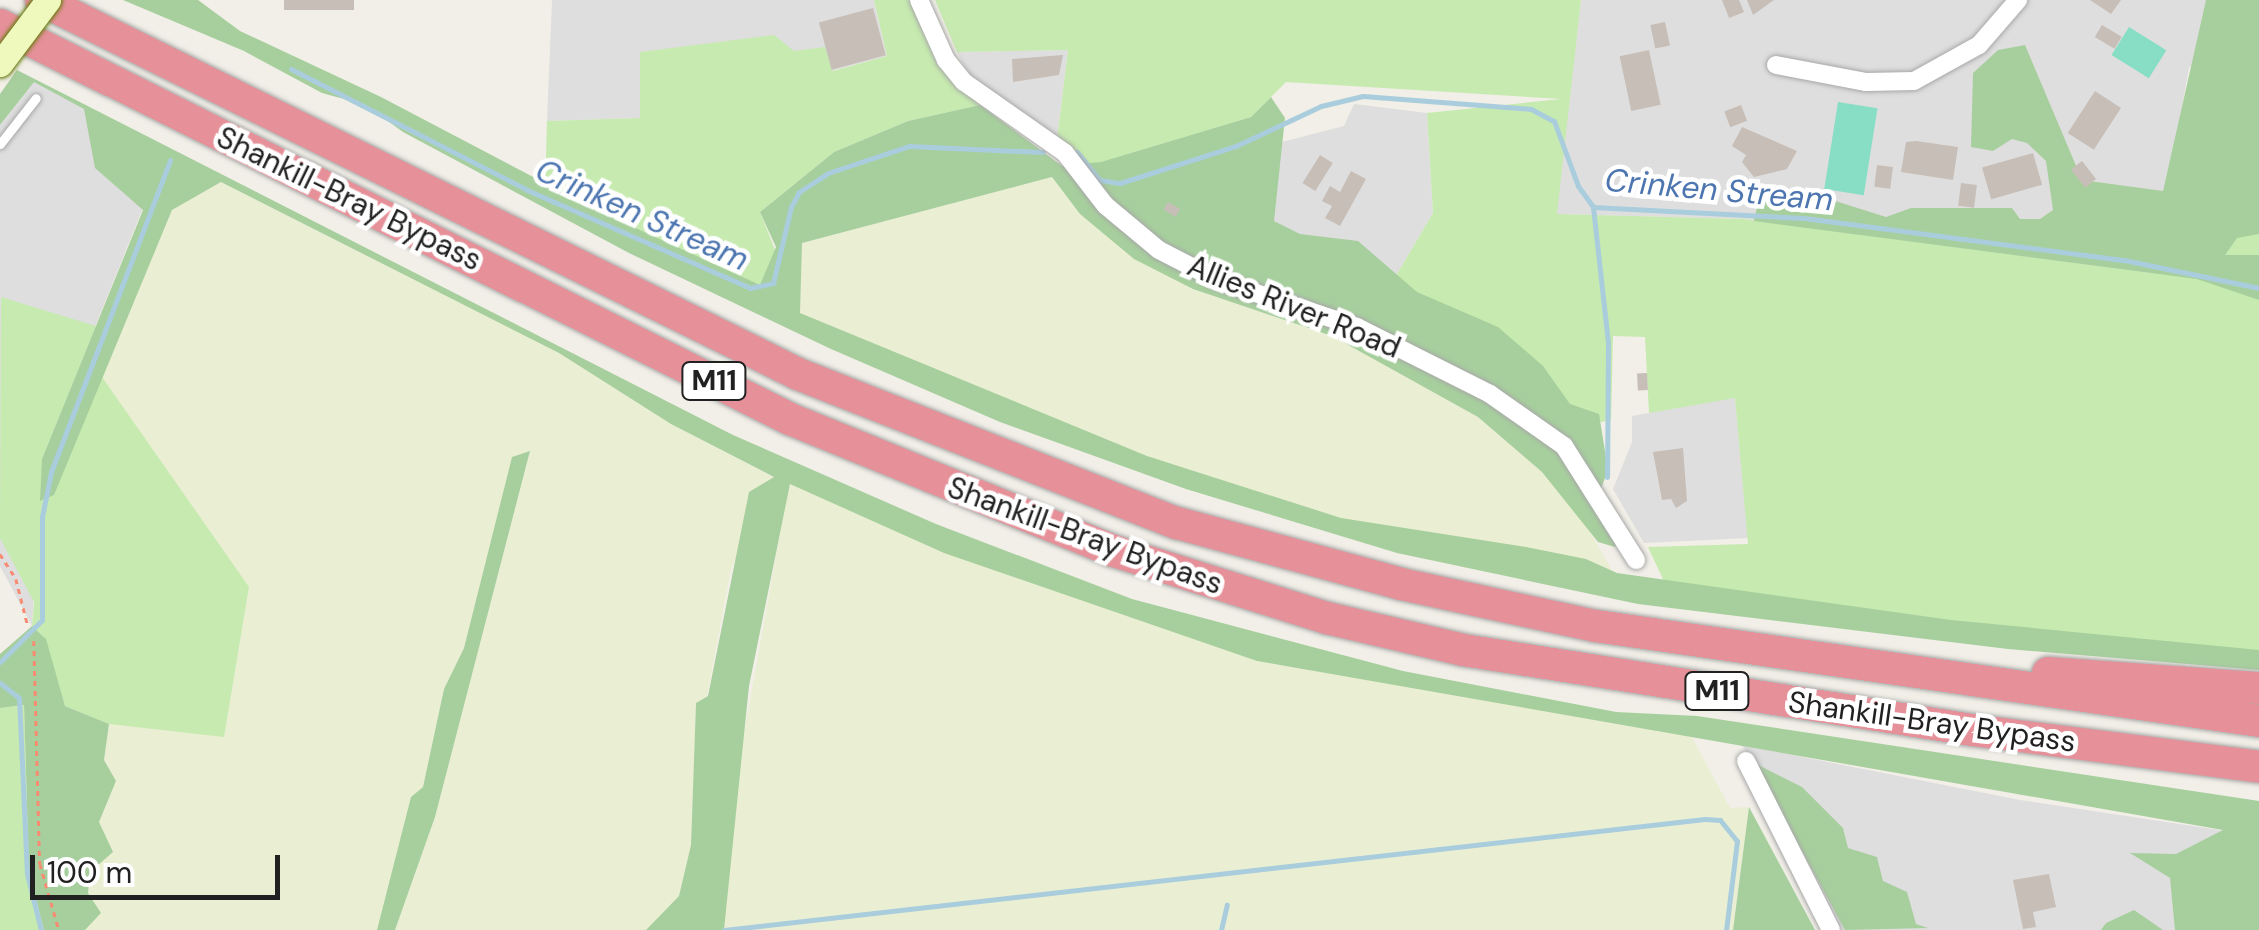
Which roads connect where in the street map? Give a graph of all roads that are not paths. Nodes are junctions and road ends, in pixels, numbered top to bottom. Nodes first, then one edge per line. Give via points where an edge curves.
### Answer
1 (41, 0) edge
2 (48, 0) edge
3 (920, 0) edge
4 (2018, 0) edge
5 (0, 26) edge
6 (0, 64) edge
7 (1776, 65) dead end
8 (36, 98) dead end
9 (0, 144) edge
10 (1636, 560) dead end
11 (1889, 667) junction
12 (2259, 688) edge
13 (2259, 721) edge
14 (1972, 730) junction
15 (1746, 761) dead end
16 (2259, 767) edge
17 (2259, 790) edge
18 (1831, 930) edge

1 - 11 highway, Shankill-Bray Bypass / M11 via 798,374 1061,481 1239,542 1401,584 1596,626
2 - 6 street, bridge
3 - 10 street, Allies River Road via 946,60 964,82 1065,152 1105,205 1159,250 1217,280 1357,327 1490,394 1564,446
4 - 7 street via 1978,45 1914,82 1866,82
5 - 14 highway, Shankill-Bray Bypass / M11 via 790,419 1076,538 1327,618 1463,650
8 - 9 lane
11 - 12 highway
11 - 13 highway, Shankill-Bray Bypass / M11
14 - 16 highway, Shankill-Bray Bypass / M11
14 - 17 highway
15 - 18 street

